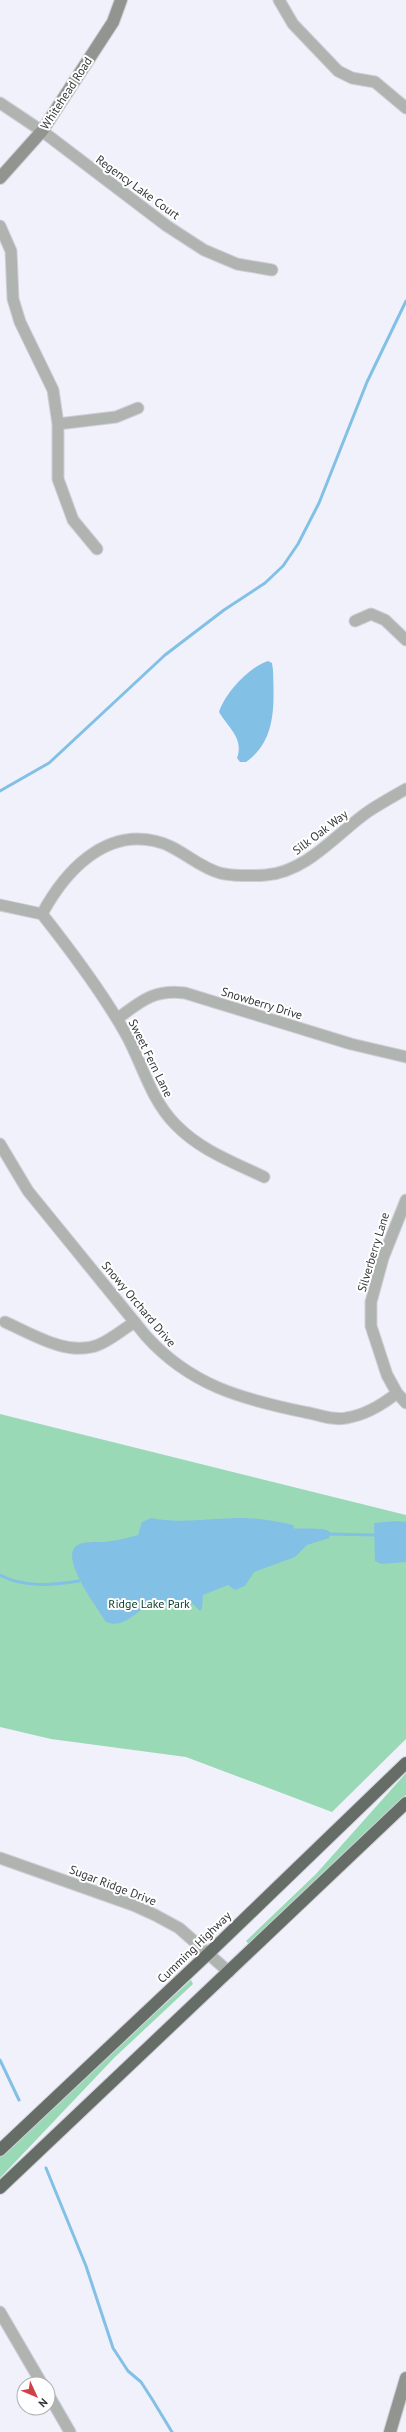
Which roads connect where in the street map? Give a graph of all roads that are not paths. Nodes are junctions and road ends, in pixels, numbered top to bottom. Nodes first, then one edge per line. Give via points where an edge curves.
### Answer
1 (121, 0) edge
2 (279, 0) edge
3 (0, 103) edge
4 (406, 108) edge
5 (42, 130) junction
6 (0, 178) edge
7 (0, 226) edge
8 (272, 270) dead end
9 (138, 408) dead end
10 (58, 424) junction
11 (97, 549) dead end
12 (356, 621) dead end
13 (406, 640) edge
14 (406, 789) edge
15 (0, 904) edge
16 (42, 914) junction
17 (117, 1019) junction
18 (406, 1057) edge
19 (0, 1144) edge
20 (2, 1157) edge
21 (264, 1177) dead end
22 (406, 1200) edge
23 (5, 1322) dead end
24 (135, 1322) junction
25 (397, 1393) junction
26 (406, 1403) edge
27 (406, 1763) edge
28 (406, 1803) edge
29 (0, 1858) edge
30 (209, 1953) junction
31 (229, 1972) junction
32 (0, 2150) edge
33 (0, 2188) edge
34 (0, 2312) edge
35 (37, 2376) edge
36 (406, 2378) edge
37 (56, 2408) edge
38 (70, 2432) edge
39 (390, 2432) edge

1 - 5 street, Whitehead Road via 113,22
2 - 4 street via 293,24 338,72 352,78 375,82
3 - 5 street, Regency Lake Court
5 - 6 street, Whitehead Road
5 - 8 street, Regency Lake Court via 161,221 204,250 236,264
7 - 10 street via 11,251 15,305 20,322 53,390
9 - 10 street via 116,417
10 - 11 street via 58,479 73,520
12 - 13 street via 371,614 385,620
14 - 16 street, Silk Oak Way via 370,810 311,857 289,870 266,875 220,873 178,850 155,841 132,839 110,844 86,857 67,876
15 - 16 street
16 - 17 street, Sweet Fern Lane
17 - 18 street, Snowberry Drive via 145,998 168,991 179,992 351,1044
17 - 21 street, Sweet Fern Lane via 136,1053 160,1107 176,1126 198,1145
19 - 20 street, Snowy Orchard Drive
20 - 24 street, Snowy Orchard Drive
22 - 25 street, Silverberry Lane via 383,1258 372,1302 371,1326 387,1375
23 - 24 street via 56,1344 80,1348 98,1345
24 - 25 street, Snowy Orchard Drive via 163,1354 207,1384 263,1404 344,1419 380,1406
25 - 26 street, Silverberry Lane
27 - 30 highway, Cumming Highway
28 - 31 highway
29 - 30 street, Sugar Ridge Drive via 133,1904 179,1928
30 - 31 street, Sugar Ridge Drive
30 - 32 highway, Cumming Highway
31 - 33 highway
34 - 35 street
36 - 39 street
37 - 38 street

